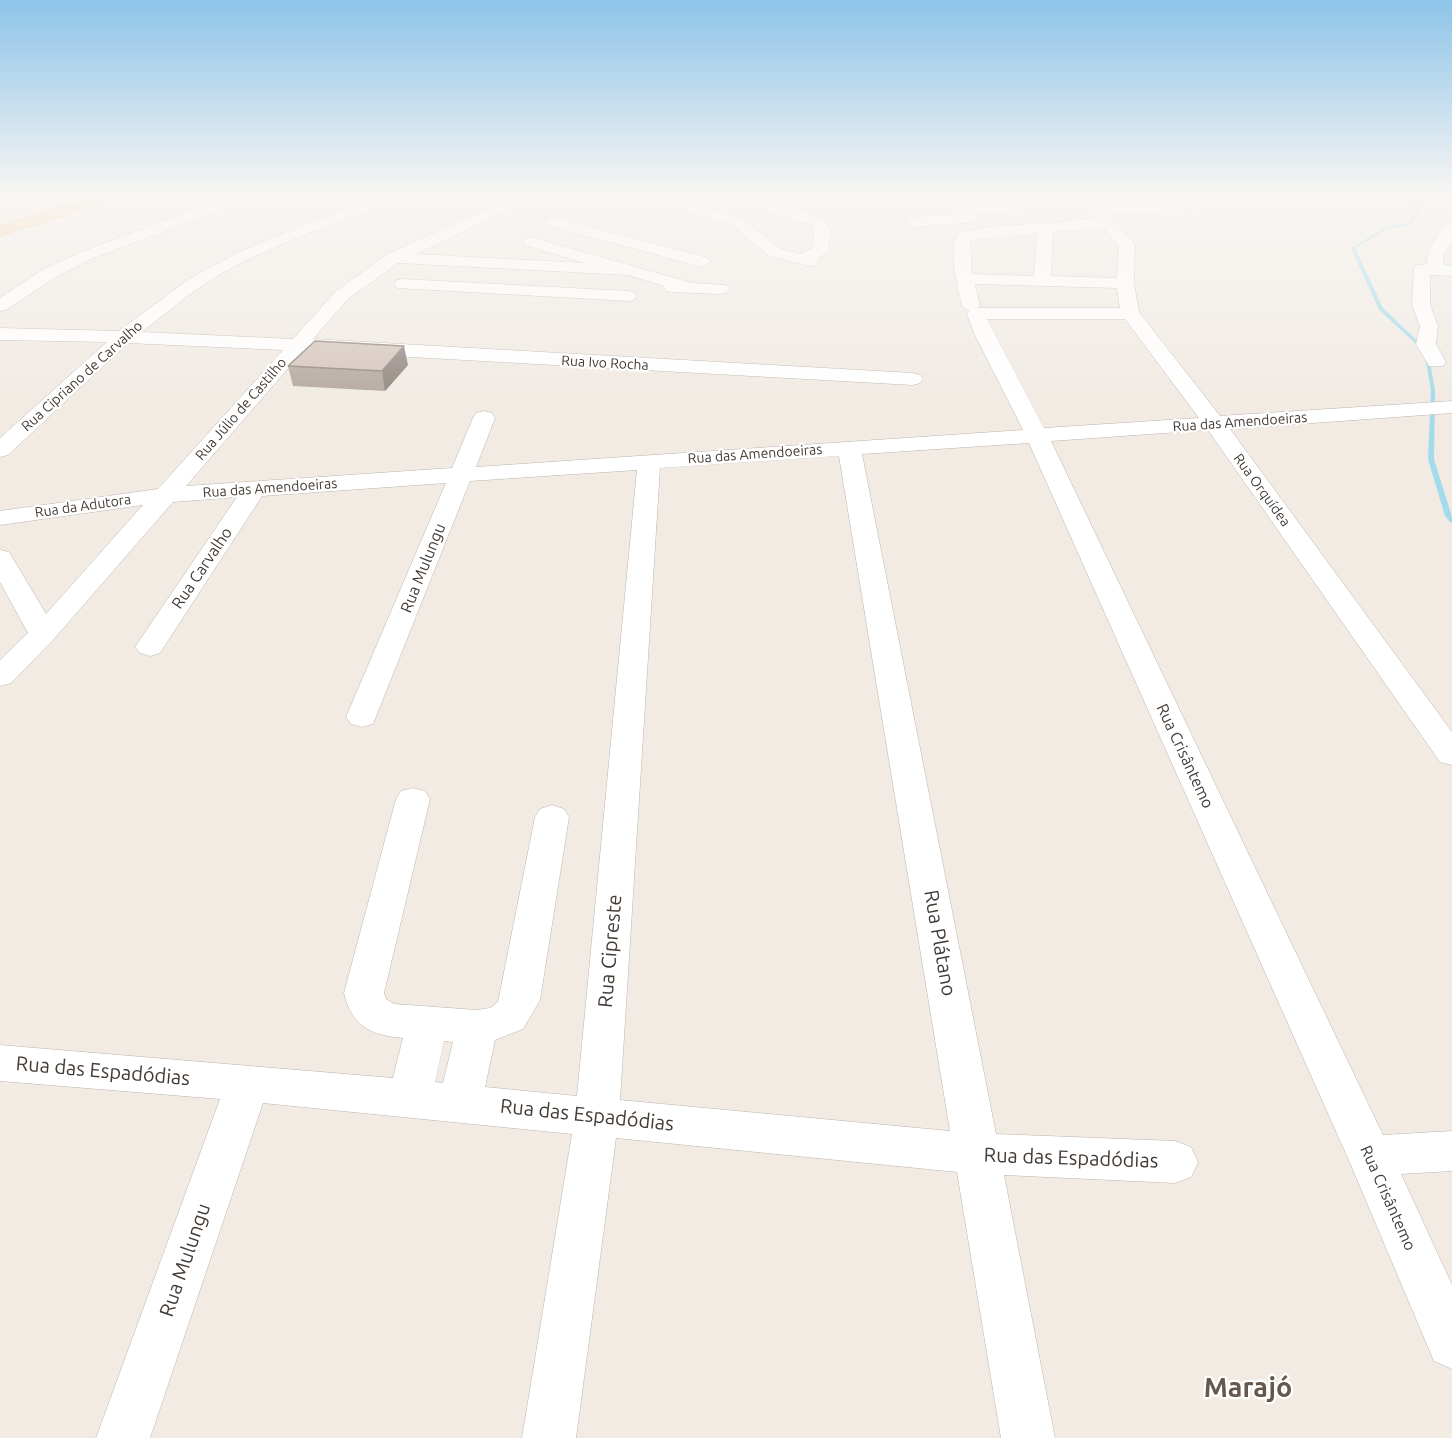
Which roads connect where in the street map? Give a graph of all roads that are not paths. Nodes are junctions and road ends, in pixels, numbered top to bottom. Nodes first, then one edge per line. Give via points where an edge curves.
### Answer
1 (68, 264) edge
2 (230, 264) edge
3 (385, 264) edge
4 (510, 264) edge
5 (593, 264) edge
6 (603, 264) edge
7 (964, 264) edge
8 (1043, 264) edge
9 (1127, 264) edge
10 (582, 268) junction
11 (1444, 270) edge
12 (964, 279) junction
13 (633, 281) junction
14 (1042, 281) junction
15 (403, 284) dead end
16 (720, 289) dead end
17 (699, 294) junction
18 (342, 295) junction
19 (365, 296) dead end
20 (389, 297) dead end
21 (1127, 298) junction
22 (527, 304) dead end
23 (0, 306) edge
24 (971, 306) dead end
25 (0, 334) edge
26 (125, 336) junction
27 (297, 345) junction
28 (1436, 362) dead end
29 (913, 379) dead end
30 (1452, 407) edge
31 (484, 418) dead end
32 (1215, 424) junction
33 (1037, 435) junction
34 (849, 447) junction
35 (0, 450) edge
36 (649, 462) junction
37 (462, 474) junction
38 (254, 490) junction
39 (166, 495) junction
40 (0, 518) edge
41 (0, 558) edge
42 (43, 634) junction
43 (150, 647) dead end
44 (0, 677) edge
45 (362, 717) dead end
46 (1452, 755) edge
47 (413, 799) dead end
48 (552, 817) dead end
49 (427, 1024) junction
50 (477, 1027) junction
51 (0, 1063) edge
52 (248, 1083) junction
53 (410, 1098) junction
54 (460, 1103) junction
55 (597, 1116) junction
56 (1452, 1150) edge
57 (978, 1154) junction
58 (1370, 1156) junction
59 (1175, 1162) dead end
60 (1452, 1343) edge
61 (123, 1438) edge
62 (549, 1438) edge
63 (1029, 1438) edge

1 - 23 street
2 - 26 street, Rua Cipriano de Carvalho via 195,283
3 - 18 street, Rua Júlio de Castilho
4 - 10 street
5 - 10 street
6 - 13 street
7 - 12 street
8 - 14 street
9 - 21 street
10 - 13 street
11 - 28 street via 1422,269 1421,305 1429,326 1426,344
12 - 14 street
12 - 24 street
13 - 15 street
13 - 17 street
13 - 17 street via 655,297
14 - 21 street
16 - 17 street
18 - 19 street
18 - 27 street, Rua Júlio de Castilho
20 - 22 street
21 - 32 street, Rua Orquídea
21 - 33 street, Rua Crisântemo via 976,314 982,333
25 - 26 street, Rua Ivo Rocha
26 - 27 street, Rua Ivo Rocha
26 - 35 street, Rua Cipriano de Carvalho
27 - 29 street, Rua Ivo Rocha
27 - 39 street, Rua Júlio de Castilho
30 - 32 street, Rua das Amendoeiras
31 - 37 street, Rua Mulungu
32 - 33 street, Rua das Amendoeiras
32 - 46 street, Rua Orquídea
33 - 34 street, Rua das Amendoeiras
33 - 58 street, Rua Crisântemo
34 - 36 street, Rua das Amendoeiras
34 - 57 street, Rua Plátano
36 - 37 street, Rua das Amendoeiras
36 - 55 street, Rua Cipreste
37 - 38 street, Rua das Amendoeiras
37 - 45 street, Rua Mulungu
38 - 39 street, Rua das Amendoeiras
38 - 43 street, Rua Carvalho
39 - 40 street, Rua da Adutora
39 - 42 street, Rua Júlio de Castilho
41 - 42 street
42 - 44 street, Rua Júlio de Castilho
47 - 49 street via 364,993 368,1008 386,1020
48 - 50 street via 520,1000 514,1014 500,1023
49 - 50 street
49 - 53 street
50 - 54 street
51 - 52 street, Rua das Espadódias
52 - 53 street, Rua das Espadódias
52 - 61 street, Rua Mulungu
53 - 54 street, Rua das Espadódias
54 - 55 street, Rua das Espadódias
55 - 57 street, Rua das Espadódias
55 - 62 street, Rua Cipreste
56 - 58 street
57 - 59 street, Rua das Espadódias
57 - 63 street, Rua Plátano
58 - 60 street, Rua Crisântemo

